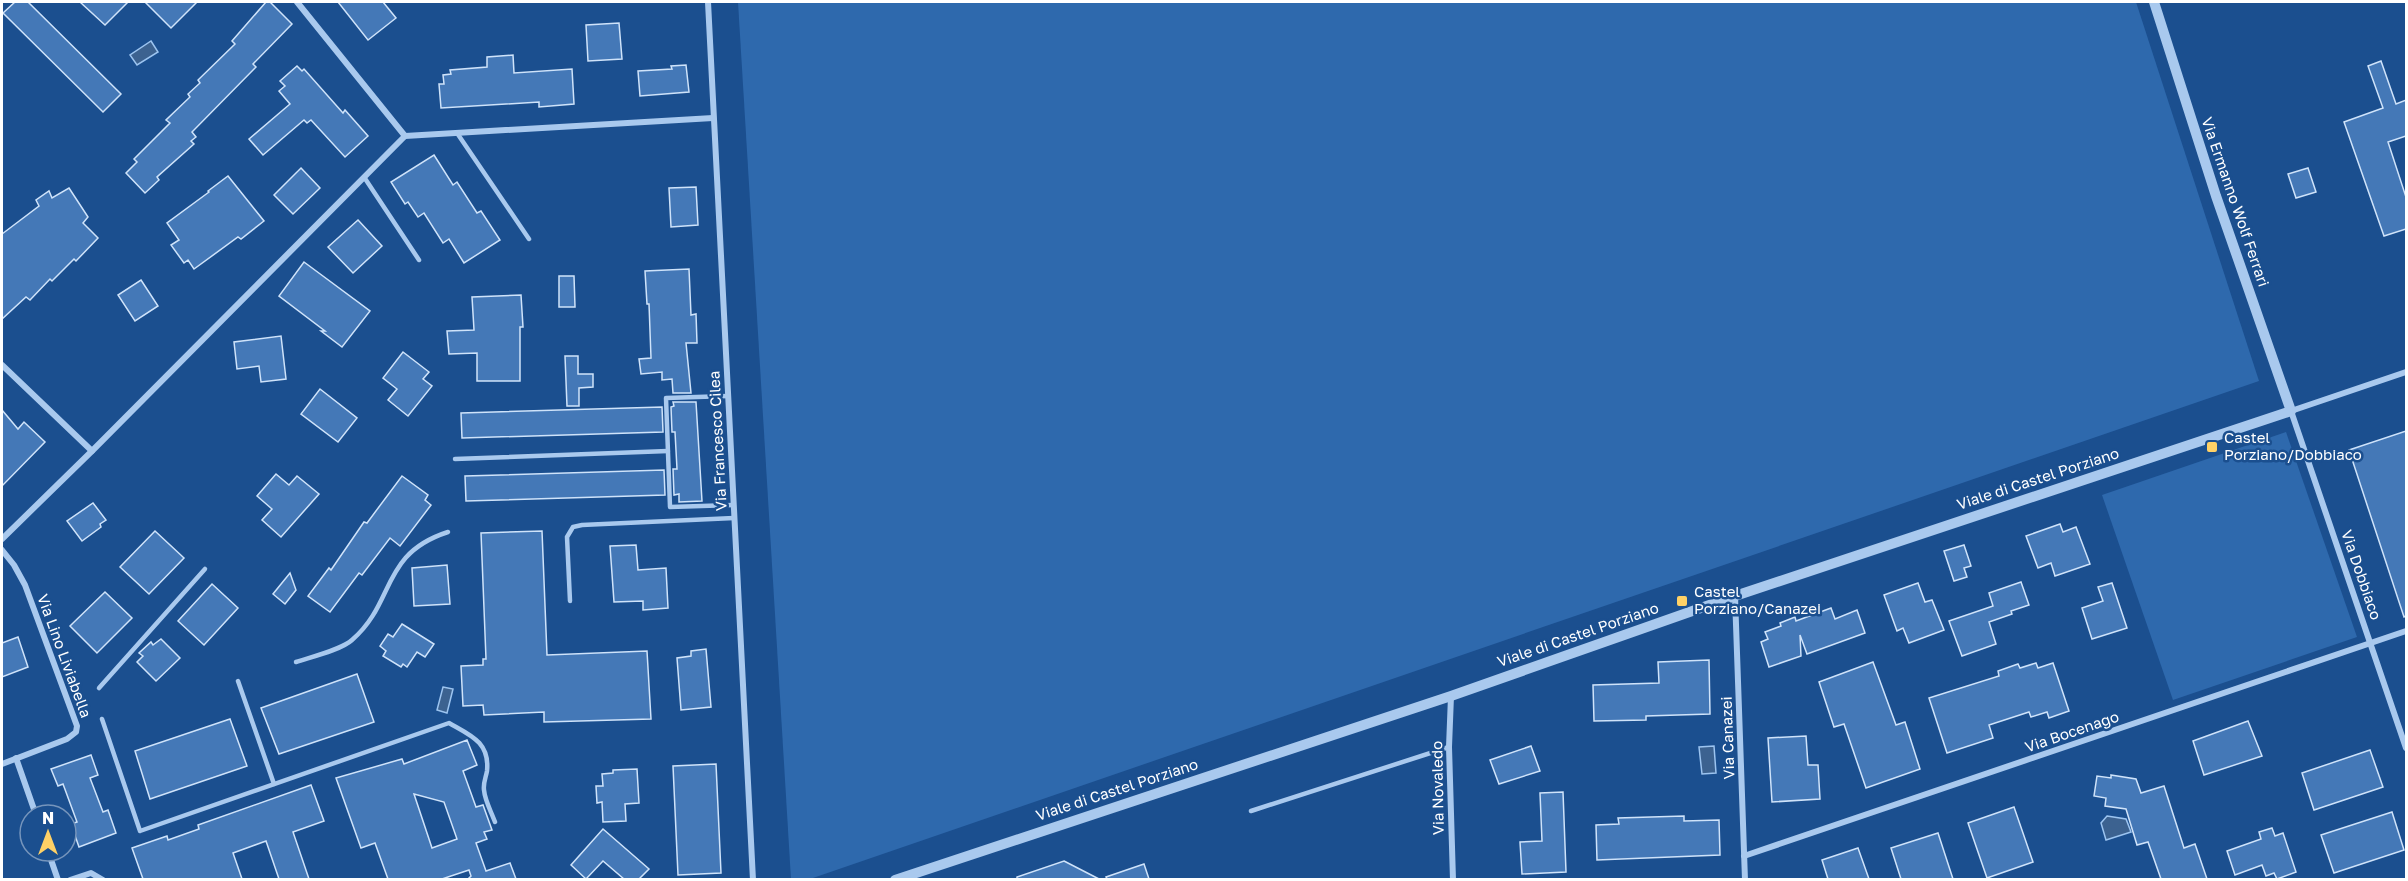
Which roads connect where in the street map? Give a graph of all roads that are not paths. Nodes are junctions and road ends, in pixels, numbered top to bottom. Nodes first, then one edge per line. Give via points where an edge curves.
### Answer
1 (297, 2) edge
2 (708, 2) edge
3 (2154, 2) edge
4 (713, 118) junction
5 (457, 133) junction
6 (405, 136) junction
7 (364, 177) junction
8 (530, 239) dead end
9 (419, 260) dead end
10 (2, 365) edge
11 (2406, 372) edge
12 (728, 396) junction
13 (2291, 411) junction
14 (92, 451) junction
15 (668, 452) junction
16 (455, 459) dead end
17 (733, 505) junction
18 (734, 518) junction
19 (448, 532) dead end
20 (2, 539) edge
21 (2, 550) edge
22 (205, 569) dead end
23 (1736, 596) junction
24 (570, 601) dead end
25 (2406, 631) edge
26 (2372, 643) junction
27 (296, 662) dead end
28 (238, 681) dead end
29 (99, 688) dead end
30 (1451, 696) junction
31 (102, 718) dead end
32 (1449, 747) junction
33 (2406, 748) edge
34 (16, 758) junction
35 (2, 764) edge
36 (274, 784) junction
37 (32, 803) edge
38 (1251, 811) dead end
39 (495, 822) dead end
40 (1744, 856) junction
41 (52, 863) edge
42 (58, 879) edge
43 (70, 879) edge
44 (102, 879) edge
45 (753, 879) edge
46 (895, 879) edge
47 (1452, 879) edge
48 (1745, 879) edge

1 - 6 street
2 - 4 street, Via Francesco Cilea
3 - 13 street, Via Ermanno Wolf Ferrari
4 - 5 street
4 - 12 street, Via Francesco Cilea
5 - 6 street
5 - 8 lane
6 - 7 street
7 - 9 lane
7 - 14 street
10 - 14 street
11 - 13 street, Viale di Castel Porziano
12 - 15 lane via 666,398
12 - 17 street, Via Francesco Cilea
13 - 23 street, Viale di Castel Porziano
13 - 26 street, Via Dobbiaco
14 - 20 street
15 - 16 lane
15 - 17 lane via 670,507
17 - 18 street, Via Francesco Cilea
18 - 24 lane via 573,527 567,537
18 - 45 street, Via Francesco Cilea
19 - 27 lane via 429,538 410,552 397,567 368,623 350,642
21 - 34 street, Via Lino Liviabella via 25,585 77,726 67,740
22 - 29 lane
23 - 30 street, Viale di Castel Porziano
23 - 40 street, Via Canazei
25 - 26 street, Via Bocenago
26 - 33 street, Via Dobbiaco
26 - 40 street, Via Bocenago
28 - 36 lane
30 - 32 street, Via Novaledo
30 - 46 street, Viale di Castel Porziano
31 - 36 lane via 140,831
32 - 38 lane
32 - 47 street, Via Novaledo
34 - 35 street, Via Lino Liviabella
34 - 37 street
36 - 39 lane via 448,723 484,746 488,758 485,797
40 - 48 street, Via Canazei
41 - 42 street
43 - 44 street via 91,873

